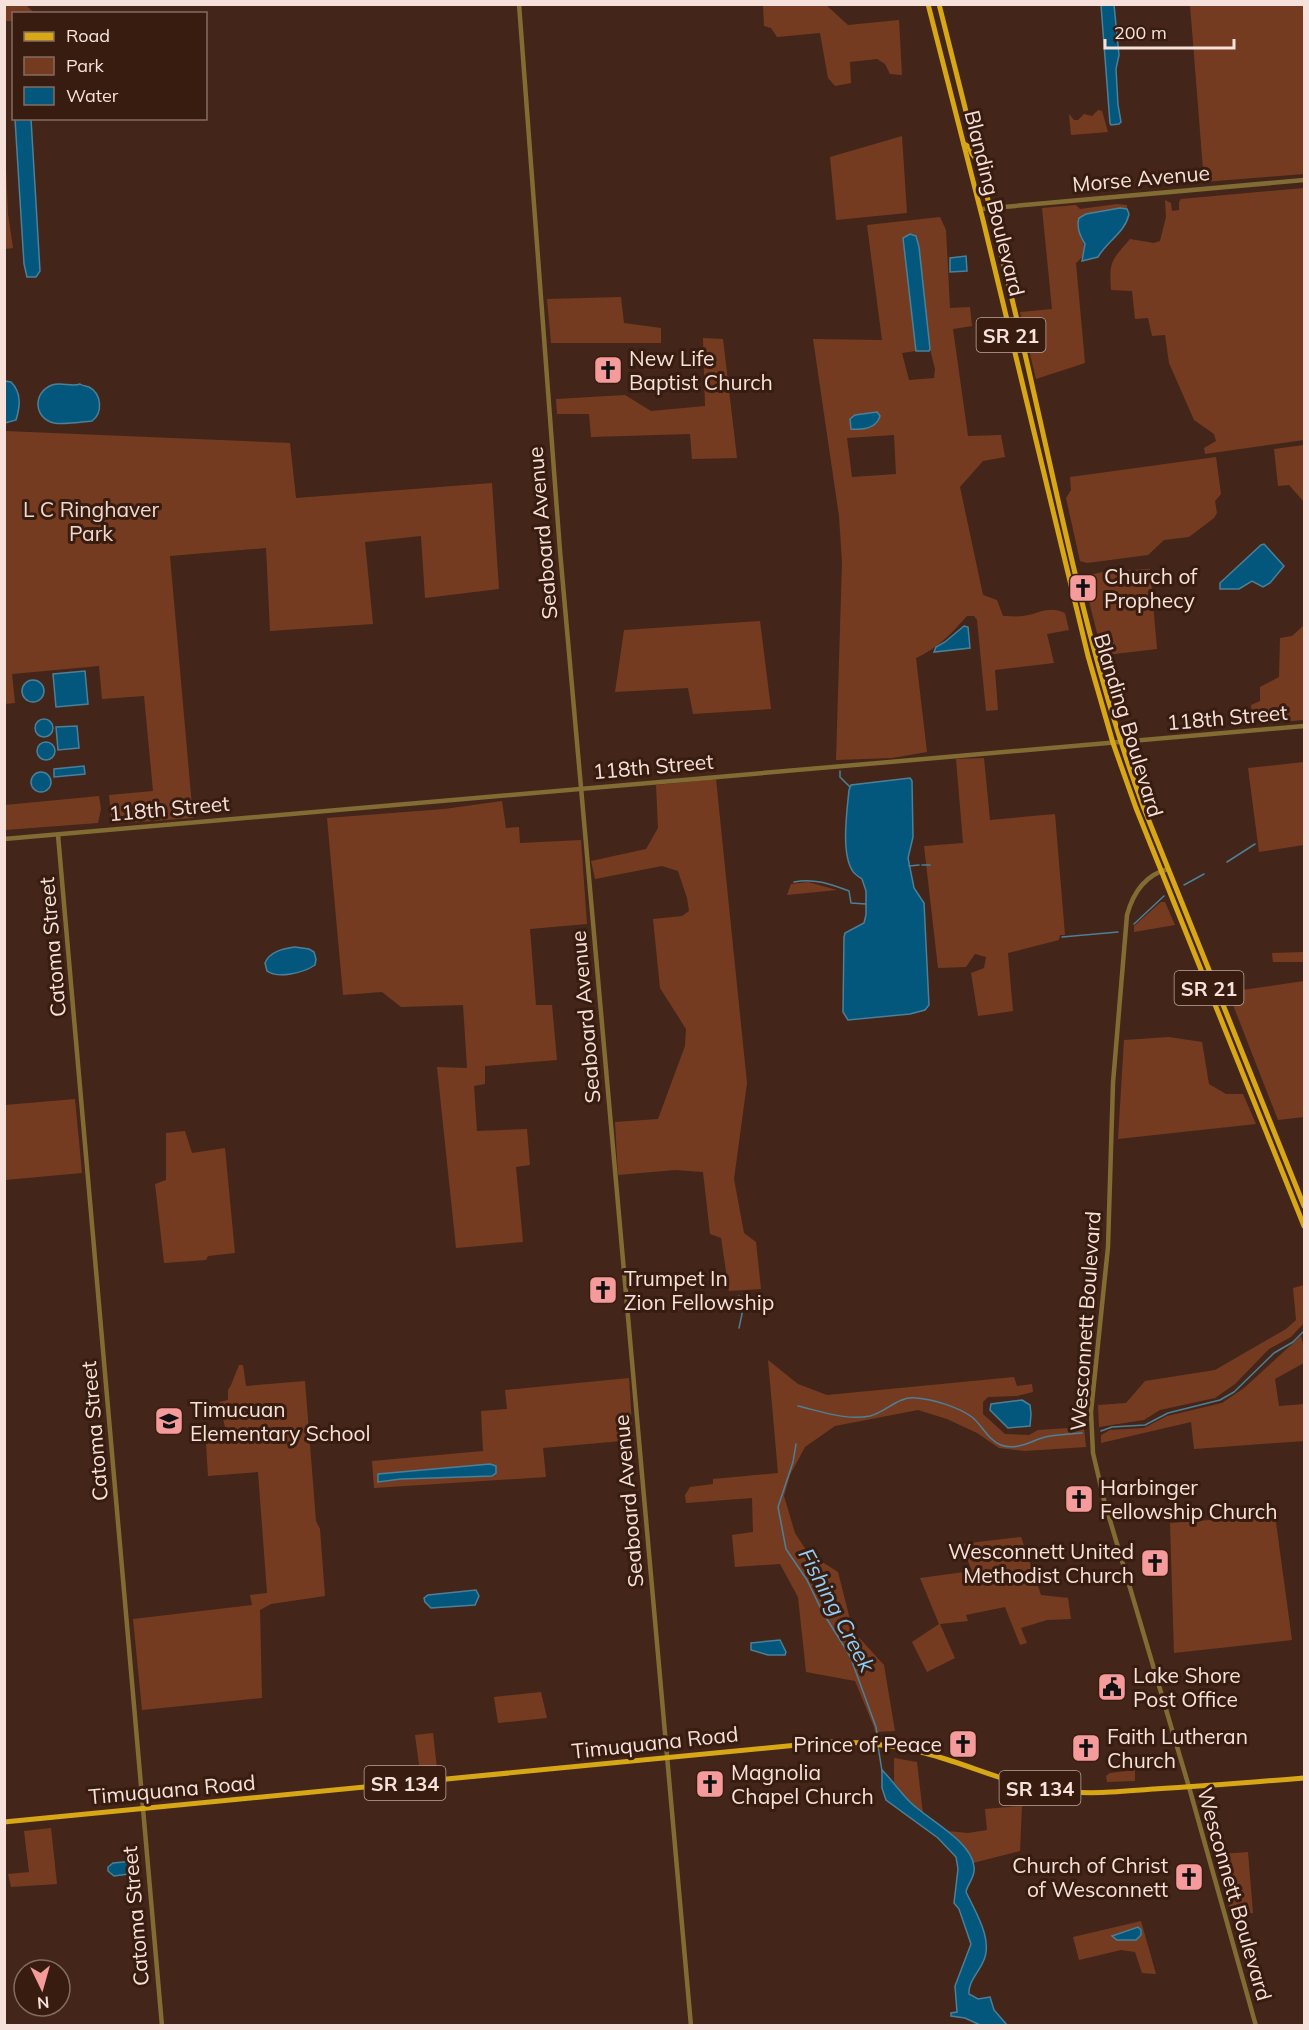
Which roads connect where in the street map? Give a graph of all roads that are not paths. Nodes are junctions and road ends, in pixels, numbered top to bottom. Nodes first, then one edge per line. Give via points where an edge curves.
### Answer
1 (519, 4) edge
2 (928, 4) edge
3 (939, 4) edge
4 (964, 144) junction
5 (979, 161) junction
6 (1305, 180) edge
7 (990, 208) junction
8 (981, 209) junction
9 (1011, 297) junction
10 (1002, 299) junction
11 (1033, 386) junction
12 (1024, 388) junction
13 (1063, 550) junction
14 (1067, 568) junction
15 (1076, 570) junction
16 (1079, 587) junction
17 (1305, 726) edge
18 (1120, 743) junction
19 (1113, 744) junction
20 (581, 789) junction
21 (58, 835) junction
22 (4, 839) edge
23 (1168, 869) junction
24 (1161, 871) junction
25 (1239, 1062) junction
26 (1262, 1102) junction
27 (1283, 1153) junction
28 (1276, 1155) junction
29 (1305, 1206) edge
30 (1305, 1226) edge
31 (667, 1758) junction
32 (1305, 1778) edge
33 (1189, 1787) junction
34 (142, 1809) junction
35 (4, 1822) edge
36 (162, 2025) edge
37 (691, 2025) edge
38 (1256, 2025) edge

1 - 20 street, Seaboard Avenue
2 - 4 main road, Blanding Boulevard / SR 21
3 - 5 main road, Blanding Boulevard / SR 21
4 - 5 main road
4 - 8 main road, Blanding Boulevard / SR 21
5 - 7 main road, Blanding Boulevard / SR 21
6 - 7 street, Morse Avenue
7 - 8 street, Morse Avenue
7 - 9 main road, Blanding Boulevard / SR 21
8 - 10 main road, Blanding Boulevard / SR 21
9 - 10 main road
9 - 11 main road, Blanding Boulevard / SR 21
10 - 12 main road, Blanding Boulevard / SR 21
11 - 12 main road
11 - 15 main road, Blanding Boulevard / SR 21
12 - 13 main road, Blanding Boulevard / SR 21
13 - 14 main road, Blanding Boulevard / SR 21
13 - 15 main road
14 - 16 main road
14 - 19 main road, Blanding Boulevard / SR 21
15 - 16 main road, Blanding Boulevard / SR 21
16 - 18 main road, Blanding Boulevard / SR 21
17 - 18 street, 118th Street
18 - 19 street, 118th Street
18 - 23 main road, Blanding Boulevard / SR 21
19 - 20 street, 118th Street
19 - 24 main road, Blanding Boulevard / SR 21
20 - 21 street, 118th Street
20 - 31 street, Seaboard Avenue
21 - 22 street, 118th Street
21 - 34 street, Catoma Street
23 - 24 street, Wesconnett Boulevard
23 - 26 main road, Blanding Boulevard / SR 21
24 - 25 main road, Blanding Boulevard / SR 21
24 - 33 street, Wesconnett Boulevard via 1140,887 1127,915 1113,1083 1108,1246 1091,1428 1104,1500
25 - 26 main road
25 - 28 main road, Blanding Boulevard / SR 21
26 - 27 main road, Blanding Boulevard / SR 21
27 - 28 main road
27 - 29 main road, Blanding Boulevard / SR 21
28 - 30 main road, Blanding Boulevard / SR 21
31 - 33 main road, Timuquana Road / SR 134 via 828,1742 873,1743 933,1755 995,1777 1055,1791 1103,1793
31 - 34 main road, Timuquana Road / SR 134
31 - 37 street, Seaboard Avenue
32 - 33 main road, Timuquana Road / SR 134
33 - 38 street, Wesconnett Boulevard
34 - 35 main road, Timuquana Road / SR 134
34 - 36 street, Catoma Street

